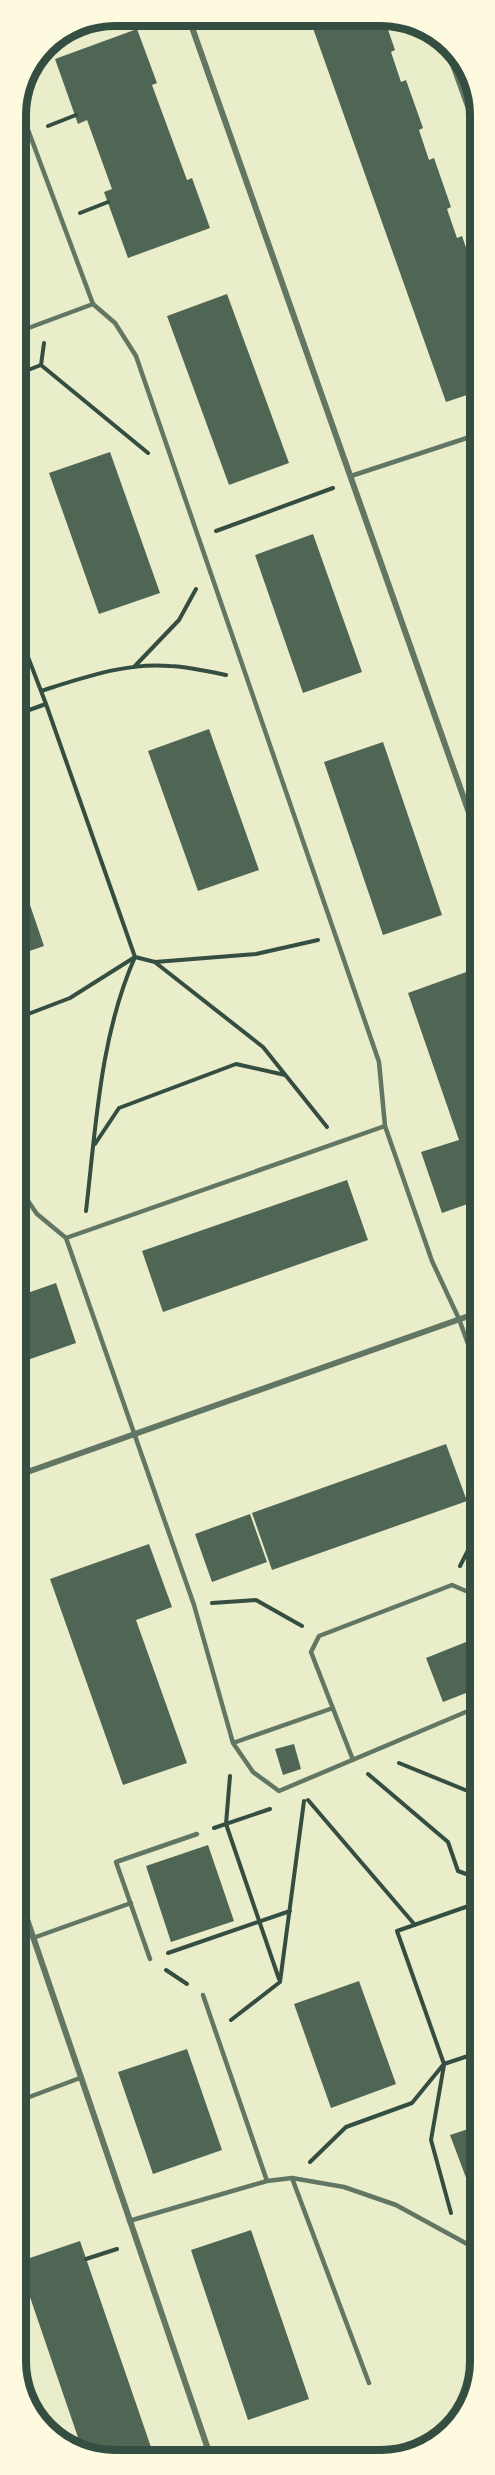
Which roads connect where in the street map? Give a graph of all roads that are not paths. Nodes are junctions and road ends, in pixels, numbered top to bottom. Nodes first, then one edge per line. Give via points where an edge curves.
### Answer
1 (192, 26) edge
2 (451, 60) edge
3 (470, 114) edge
4 (26, 125) edge
5 (93, 304) junction
6 (26, 329) edge
7 (470, 437) edge
8 (351, 476) junction
9 (470, 816) edge
10 (385, 1126) junction
11 (26, 1197) edge
12 (66, 1238) junction
13 (470, 1315) edge
14 (459, 1319) junction
15 (470, 1349) edge
16 (135, 1434) junction
17 (26, 1472) edge
18 (470, 1593) edge
19 (333, 1708) junction
20 (470, 1710) edge
21 (233, 1743) junction
22 (353, 1760) junction
23 (197, 1834) dead end
24 (131, 1903) junction
25 (26, 1917) edge
26 (33, 1938) junction
27 (150, 1959) road end
28 (203, 1995) road end
29 (80, 2078) junction
30 (26, 2098) edge
31 (292, 2178) junction
32 (267, 2181) junction
33 (129, 2221) junction
34 (470, 2245) edge
35 (369, 2383) dead end
36 (208, 2450) edge

1 - 8 street
2 - 3 lane
4 - 5 lane
5 - 6 lane
5 - 10 lane via 115,323 136,356 380,1062
7 - 8 lane
8 - 9 street
10 - 12 lane
10 - 14 lane via 432,1261
11 - 12 lane via 38,1214
12 - 16 lane
13 - 14 street
14 - 15 lane
14 - 16 street
16 - 17 street
16 - 21 lane via 194,1605
18 - 19 lane via 452,1585 319,1636 311,1652
19 - 21 lane
19 - 22 lane
20 - 22 lane
21 - 22 lane via 253,1772 279,1791
23 - 24 lane via 116,1862
24 - 26 lane
24 - 27 lane
25 - 26 street
26 - 29 street
28 - 32 lane
29 - 30 lane
29 - 33 street
31 - 32 lane
31 - 34 lane via 344,2187 396,2205
31 - 35 lane
32 - 33 lane
33 - 36 street

